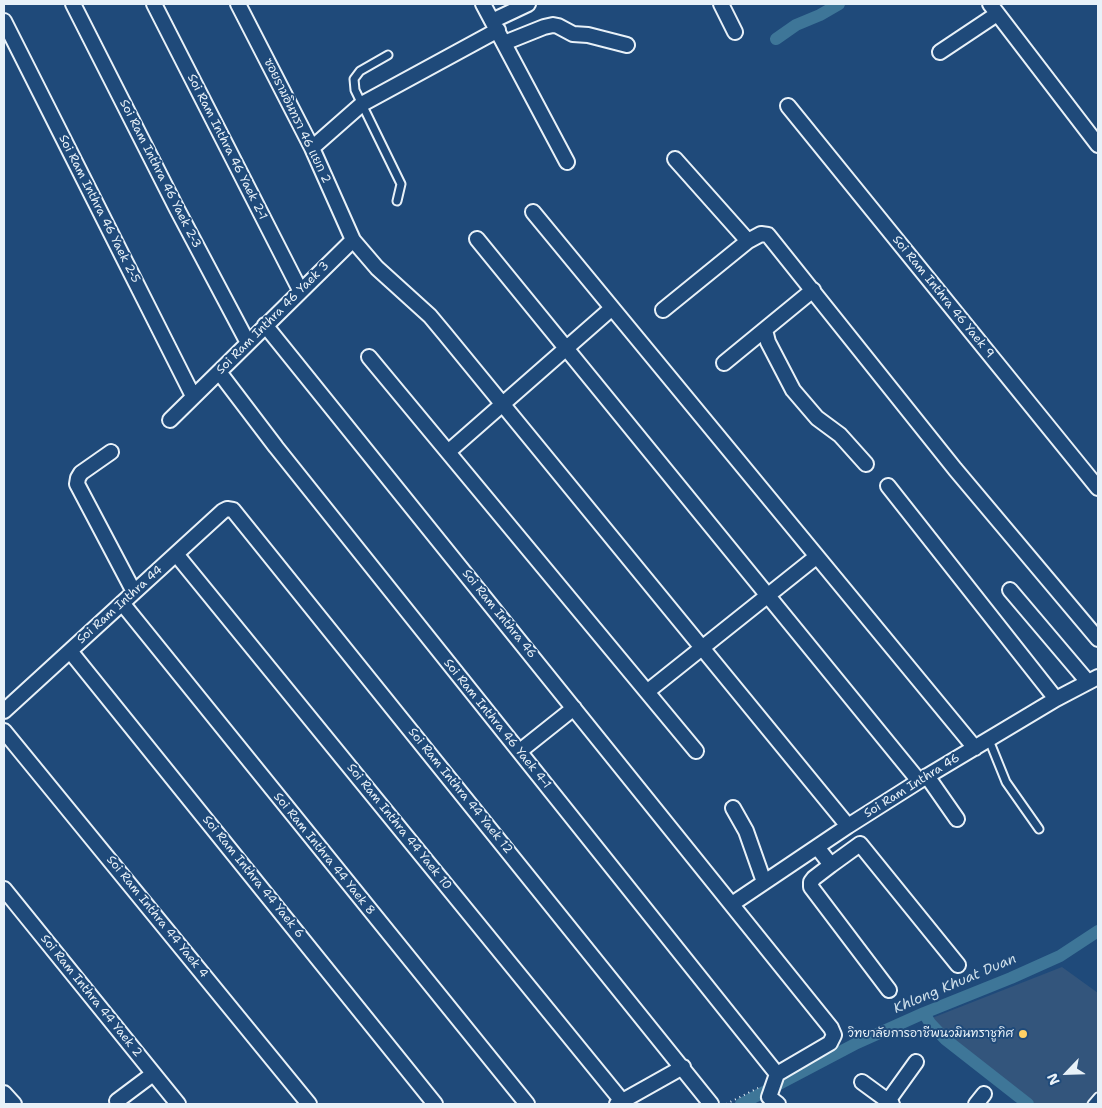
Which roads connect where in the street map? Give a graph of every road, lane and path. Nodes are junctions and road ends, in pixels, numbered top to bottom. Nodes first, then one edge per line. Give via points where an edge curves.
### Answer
1 (74, 4) edge
2 (154, 4) edge
3 (238, 4) edge
4 (483, 4) edge
5 (528, 4) edge
6 (721, 4) edge
7 (994, 9) edge
8 (4, 21) edge
9 (495, 25) junction
10 (736, 32) dead end
11 (504, 43) junction
12 (627, 45) dead end
13 (940, 52) dead end
14 (388, 55) dead end
15 (362, 104) junction
16 (788, 106) dead end
17 (1097, 142) edge
18 (312, 148) junction
19 (675, 159) dead end
20 (568, 162) dead end
21 (397, 201) dead end
22 (533, 212) dead end
23 (478, 239) dead end
24 (353, 240) junction
25 (748, 241) junction
26 (300, 290) junction
27 (813, 290) junction
28 (612, 308) junction
29 (663, 310) dead end
30 (265, 326) junction
31 (765, 330) junction
32 (248, 343) junction
33 (566, 347) junction
34 (369, 357) dead end
35 (724, 363) dead end
36 (219, 372) junction
37 (193, 396) junction
38 (502, 403) junction
39 (170, 420) dead end
40 (111, 452) dead end
41 (448, 452) junction
42 (866, 464) dead end
43 (888, 486) dead end
44 (1098, 488) edge
45 (238, 516) joint
46 (176, 554) junction
47 (816, 557) junction
48 (1010, 590) dead end
49 (134, 592) junction
50 (768, 595) junction
51 (122, 603) junction
52 (1098, 639) edge
53 (703, 647) junction
54 (70, 651) junction
55 (1093, 680) edge
56 (648, 691) junction
57 (1056, 699) junction
58 (574, 708) junction
59 (4, 711) edge
60 (4, 731) edge
61 (989, 740) junction
62 (975, 748) junction
63 (696, 750) dead end
64 (520, 751) junction
65 (923, 778) junction
66 (732, 808) dead end
67 (957, 820) dead end
68 (848, 826) junction
69 (1039, 829) dead end
70 (817, 847) junction
71 (831, 865) junction
72 (764, 882) junction
73 (4, 889) edge
74 (732, 904) junction
75 (958, 965) dead end
76 (889, 990) dead end
77 (916, 1062) dead end
78 (683, 1067) junction
79 (153, 1074) junction
80 (776, 1076) junction
81 (862, 1082) dead end
82 (4, 1093) edge
83 (1098, 1097) edge
84 (117, 1101) dead end
85 (774, 1101) edge
86 (620, 1103) edge
87 (890, 1103) edge
88 (14, 1104) edge
89 (178, 1104) edge
90 (309, 1104) edge
91 (435, 1104) edge
92 (527, 1104) edge
93 (711, 1104) edge
94 (726, 1104) edge
95 (1092, 1104) edge

1 - 32 street, Soi Ram Inthra 46 Yaek 2-3
2 - 26 street, Soi Ram Inthra 46 Yaek 2-1
3 - 18 street, ซอยรามอินทรา 46 แยก 2
4 - 9 street
5 - 9 street
6 - 10 street
7 - 13 street
7 - 17 street
8 - 37 street, Soi Ram Inthra 46 Yaek 2-5
9 - 11 street
9 - 15 street
11 - 12 street via 554,25 573,34
11 - 20 street
14 - 15 lane via 360,71 354,79
15 - 18 street
15 - 21 lane via 401,184
16 - 44 street, Soi Ram Inthra 46 Yaek 9
18 - 24 street, ซอยรามอินทรา 46 แยก 2
19 - 25 street
22 - 28 street
23 - 33 street
24 - 26 street, Soi Ram Inthra 46 Yaek 3
24 - 38 street, ซอยรามอินทรา 46 แยก 2 via 389,280 430,316
25 - 27 street via 761,234 768,235
25 - 29 street
26 - 30 street, Soi Ram Inthra 46 Yaek 3
27 - 31 street
27 - 52 street via 955,469
28 - 33 street
28 - 47 street
30 - 32 street, Soi Ram Inthra 46 Yaek 3
30 - 58 street, Soi Ram Inthra 46
31 - 35 street
31 - 42 street via 784,375 798,397
32 - 36 street, Soi Ram Inthra 46 Yaek 3
33 - 38 street
33 - 50 street
34 - 41 street
36 - 37 street, Soi Ram Inthra 46 Yaek 3
36 - 64 street, Soi Ram Inthra 46 Yaek 4-1
37 - 39 street, Soi Ram Inthra 46 Yaek 3
38 - 41 street
38 - 53 street, ซอยรามอินทรา 46 แยก 2
40 - 49 street via 81,473 77,484
41 - 56 street
43 - 57 street
45 - 46 street, Soi Ram Inthra 44 via 230,510 223,512
45 - 78 street, Soi Ram Inthra 44 Yaek 12
46 - 49 street, Soi Ram Inthra 44
46 - 86 street, Soi Ram Inthra 44 Yaek 10
47 - 50 street
47 - 62 street
48 - 55 street
49 - 51 street, Soi Ram Inthra 44
50 - 53 street
50 - 65 street
51 - 54 street, Soi Ram Inthra 44
51 - 92 street, Soi Ram Inthra 44 Yaek 8
53 - 56 street
53 - 68 street, ซอยรามอินทรา 46 แยก 2
54 - 59 street, Soi Ram Inthra 44
54 - 91 street, Soi Ram Inthra 44 Yaek 6
55 - 57 street, Soi Ram Inthra 46
56 - 63 street
57 - 61 street, Soi Ram Inthra 46
58 - 64 street
58 - 74 street, Soi Ram Inthra 46
60 - 90 street, Soi Ram Inthra 44 Yaek 4
61 - 62 street, Soi Ram Inthra 46
61 - 69 lane via 1006,782
62 - 65 street, Soi Ram Inthra 46
64 - 80 street, Soi Ram Inthra 46 Yaek 4-1
65 - 67 street
65 - 68 street, Soi Ram Inthra 46
66 - 72 street via 746,831
68 - 70 street, Soi Ram Inthra 46
70 - 71 street
70 - 72 street, Soi Ram Inthra 46
71 - 75 street via 860,844
71 - 76 street via 814,878 811,887
72 - 74 street, Soi Ram Inthra 46
73 - 79 street, Soi Ram Inthra 44 Yaek 2
74 - 80 street, Soi Ram Inthra 46 via 834,1035 830,1043
77 - 87 street
78 - 86 street
78 - 93 street, Soi Ram Inthra 44 Yaek 12
79 - 84 street
79 - 89 street, Soi Ram Inthra 44 Yaek 2
80 - 85 street
80 - 94 path
81 - 87 street
82 - 88 street
83 - 95 lane

